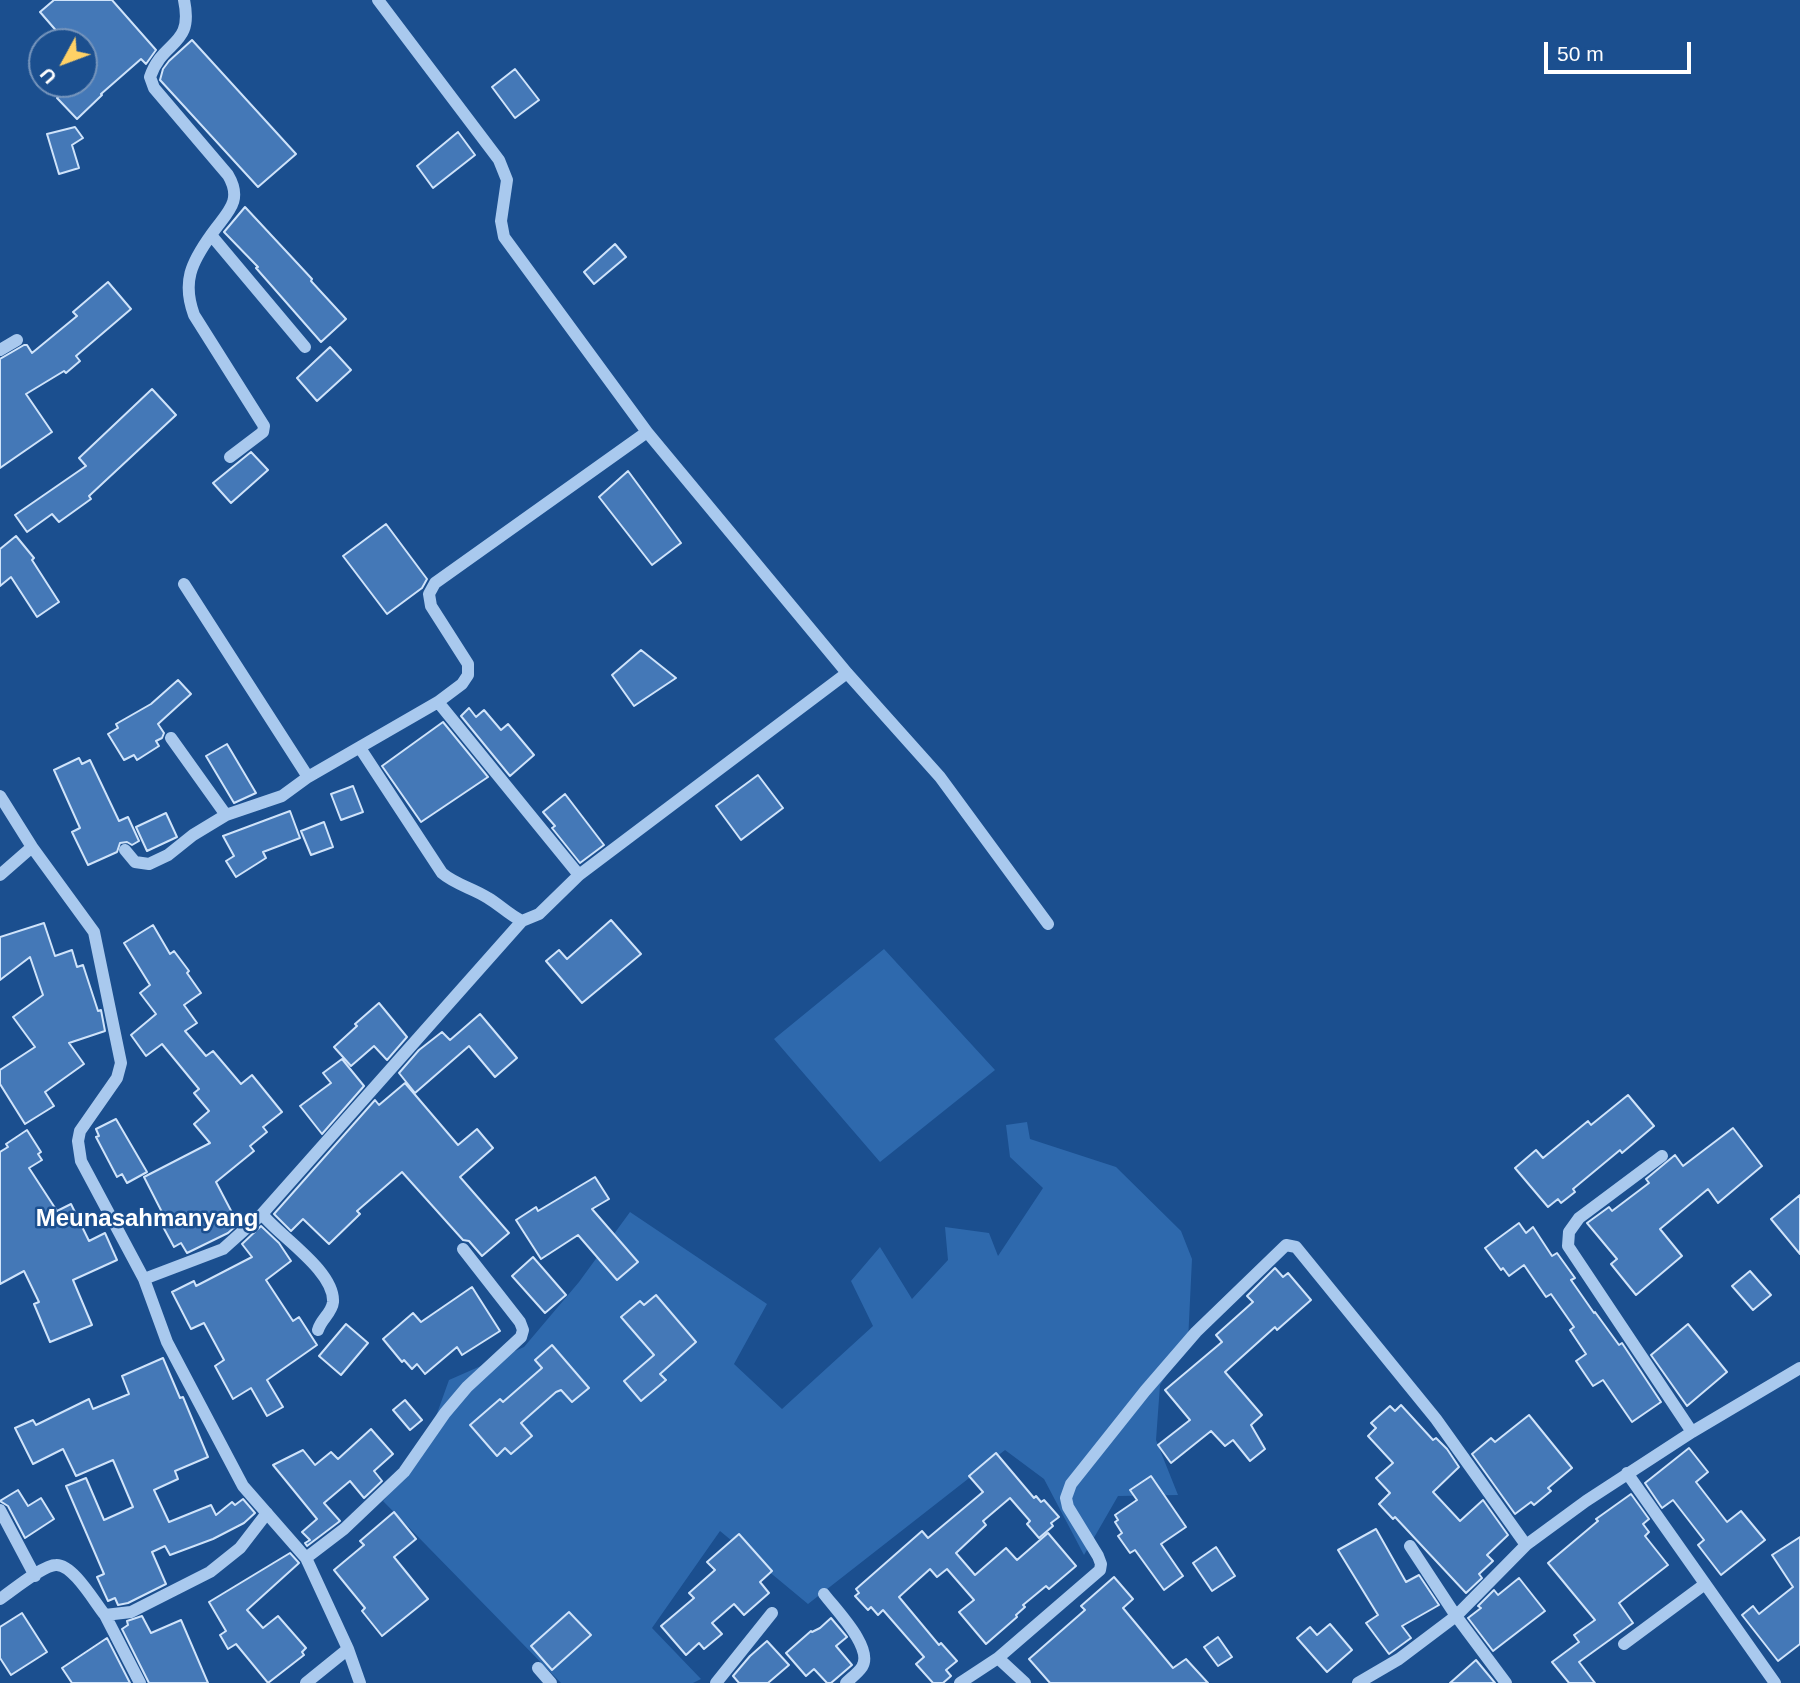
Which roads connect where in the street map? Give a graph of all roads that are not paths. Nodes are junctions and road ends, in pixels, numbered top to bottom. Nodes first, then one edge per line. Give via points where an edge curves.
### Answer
1 (184, 0) edge
2 (378, 0) edge
3 (211, 235) junction
4 (16, 340) dead end
5 (305, 348) dead end
6 (0, 350) edge
7 (646, 432) junction
8 (230, 457) dead end
9 (184, 584) dead end
10 (847, 673) junction
11 (438, 702) junction
12 (171, 738) dead end
13 (359, 748) junction
14 (308, 777) junction
15 (0, 796) edge
16 (226, 815) junction
17 (32, 846) junction
18 (125, 850) dead end
19 (0, 875) edge
20 (579, 875) junction
21 (522, 920) junction
22 (1048, 925) dead end
23 (1662, 1156) dead end
24 (262, 1214) junction
25 (463, 1249) dead end
26 (144, 1279) junction
27 (318, 1330) dead end
28 (1800, 1368) edge
29 (1692, 1432) junction
30 (1626, 1473) junction
31 (0, 1510) edge
32 (267, 1513) junction
33 (1527, 1545) junction
34 (1410, 1546) dead end
35 (306, 1558) junction
36 (35, 1576) junction
37 (1705, 1584) junction
38 (824, 1594) dead end
39 (0, 1598) edge
40 (772, 1614) dead end
41 (105, 1615) junction
42 (1456, 1616) junction
43 (1624, 1644) dead end
44 (348, 1649) junction
45 (998, 1658) junction
46 (538, 1668) dead end
47 (140, 1683) edge
48 (306, 1683) edge
49 (360, 1683) edge
50 (551, 1683) edge
51 (716, 1683) edge
52 (846, 1683) edge
53 (960, 1683) edge
54 (1025, 1683) edge
55 (1358, 1683) edge
56 (1506, 1683) edge
57 (1774, 1683) edge

1 - 3 street via 185,29 150,77 154,89 235,187 231,206
2 - 7 street via 499,160 507,180 501,220 504,237
3 - 5 street
3 - 8 street via 189,275 187,296 194,316 264,426 263,432
4 - 6 street
7 - 10 street
7 - 11 street via 435,583 429,594 431,606 468,664 463,684
9 - 14 street
10 - 20 street
10 - 22 street via 940,778
11 - 13 street
11 - 20 street
12 - 16 street
13 - 14 street
13 - 21 street via 442,873
14 - 16 street via 282,796
15 - 17 street
16 - 18 street via 149,864 135,862
17 - 19 street
17 - 26 street via 93,932 121,1063 117,1078 80,1131 78,1151
20 - 21 street via 539,914
21 - 24 street
23 - 29 street via 1579,1218 1569,1233 1568,1246
24 - 26 street via 223,1249
24 - 27 street via 327,1284 333,1304
25 - 35 street via 520,1322 521,1337 467,1387 404,1472
26 - 32 street via 167,1342 214,1432 243,1486
28 - 29 street
29 - 30 street
30 - 33 street
30 - 37 street
31 - 36 street
32 - 35 street
32 - 41 street via 240,1548 210,1572 131,1612
33 - 42 street
33 - 45 street via 1436,1419 1296,1247 1286,1245 1196,1332 1071,1484 1068,1507 1098,1556 1100,1570
34 - 42 street
35 - 44 street
36 - 39 street
36 - 41 street via 51,1566 68,1568
37 - 43 street
37 - 57 street
38 - 52 street via 864,1646 862,1666
40 - 51 street
41 - 47 street
42 - 55 street
42 - 56 street
44 - 48 street
44 - 49 street
45 - 53 street
45 - 54 street
46 - 50 street

